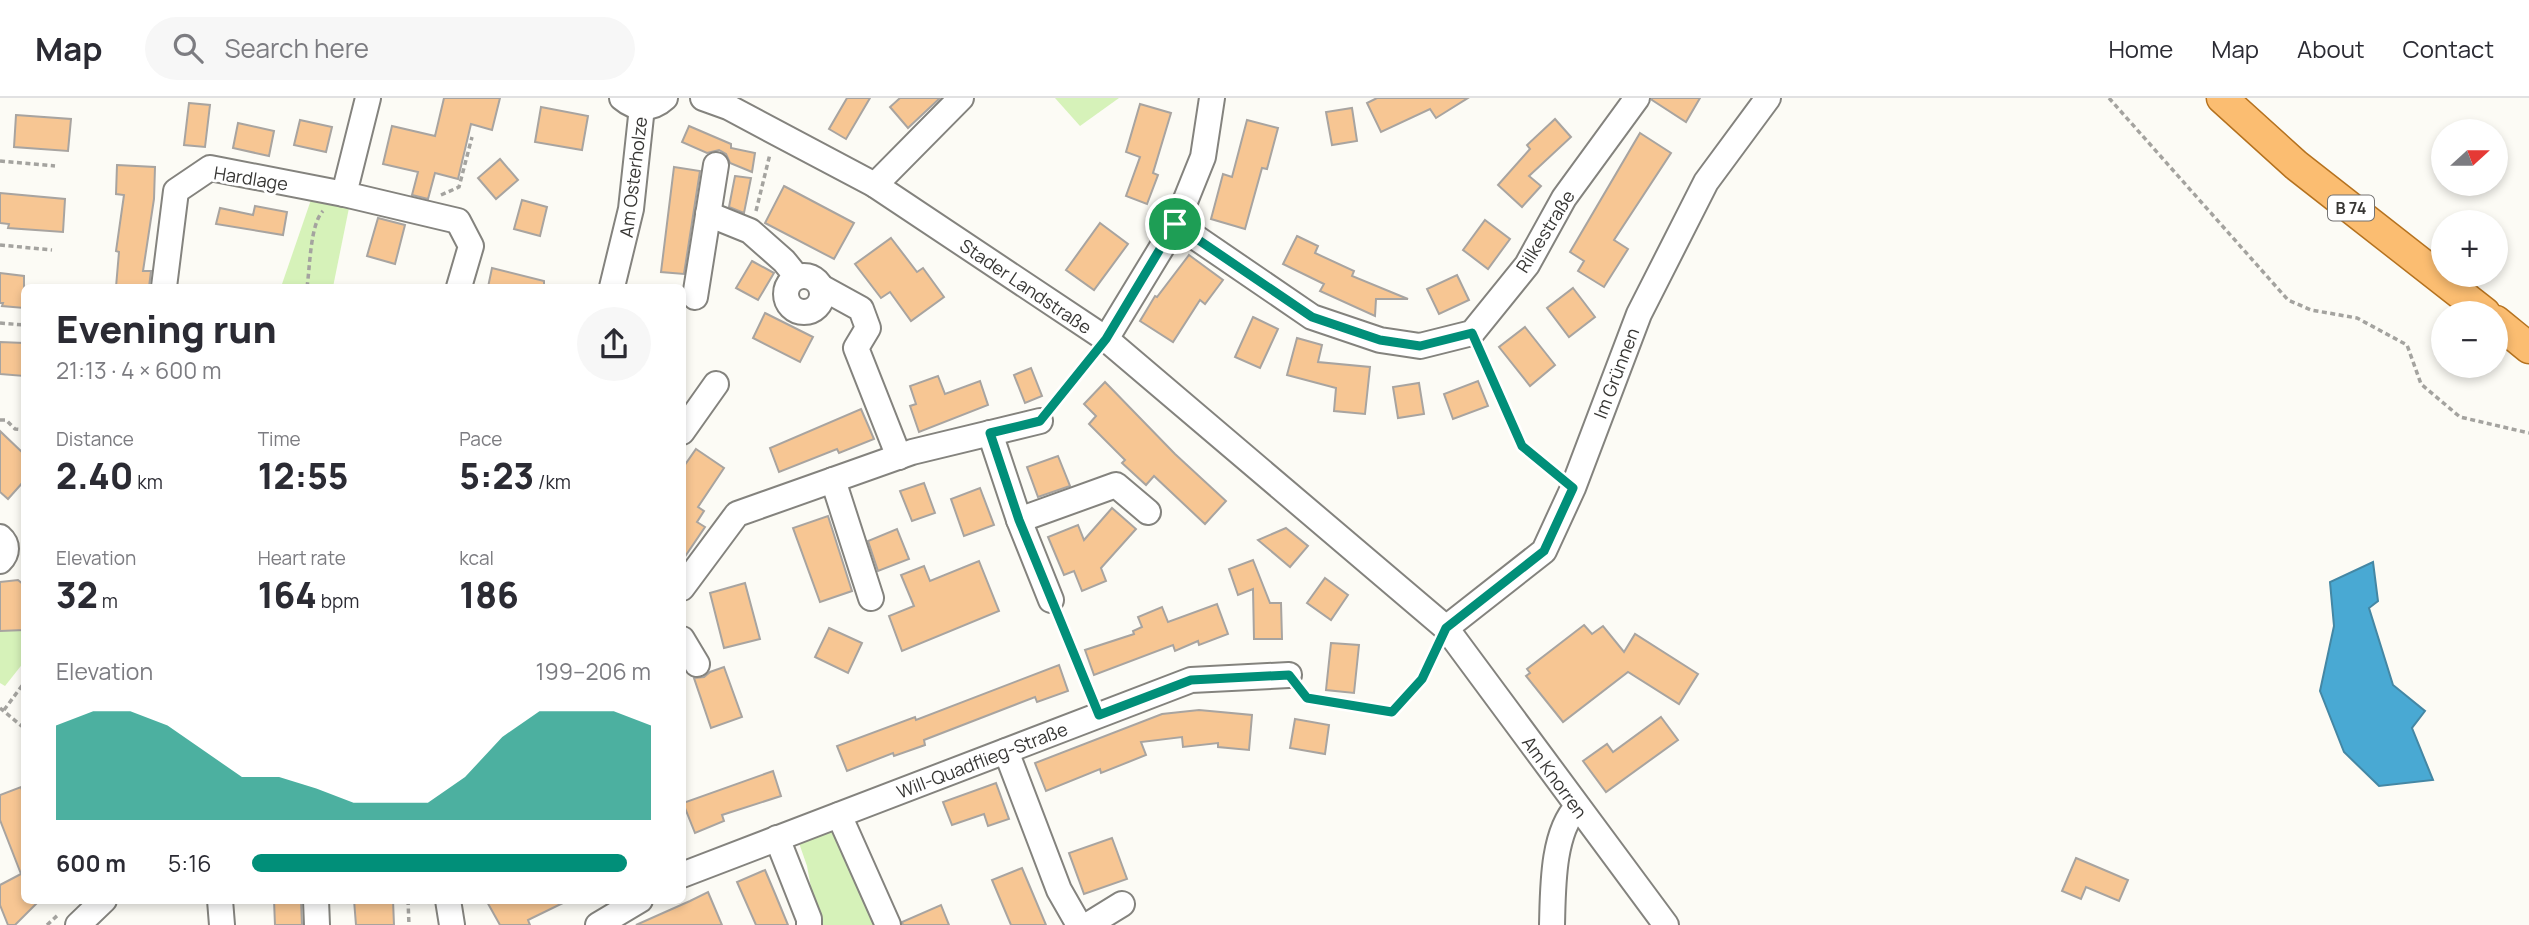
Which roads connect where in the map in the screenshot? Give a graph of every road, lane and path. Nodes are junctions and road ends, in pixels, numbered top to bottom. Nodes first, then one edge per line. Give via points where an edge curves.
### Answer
1 (368, 98) edge
2 (665, 98) edge
3 (703, 98) edge
4 (961, 98) edge
5 (1212, 98) edge
6 (1637, 98) edge
7 (1768, 98) edge
8 (2109, 98) edge
9 (2222, 98) edge
10 (632, 103) edge
11 (776, 132) junction
12 (472, 137) dead end
13 (0, 161) edge
14 (716, 165) dead end
15 (55, 166) dead end
16 (875, 185) junction
17 (344, 194) junction
18 (432, 214) junction
19 (708, 214) junction
20 (1175, 224) junction
21 (750, 231) junction
22 (0, 245) edge
23 (52, 250) dead end
24 (797, 277) junction
25 (164, 284) edge
26 (308, 284) edge
27 (460, 284) edge
28 (613, 284) edge
29 (821, 287) junction
30 (695, 297) dead end
31 (2470, 301) edge
32 (0, 323) edge
33 (21, 325) edge
34 (2508, 331) edge
35 (1472, 333) junction
36 (1106, 339) junction
37 (2529, 348) edge
38 (716, 384) dead end
39 (0, 419) edge
40 (1040, 421) joint
41 (686, 426) edge
42 (21, 430) edge
43 (990, 433) junction
44 (2529, 433) edge
45 (898, 457) junction
46 (832, 480) junction
47 (1573, 488) junction
48 (1149, 512) dead end
49 (1019, 520) junction
50 (686, 583) edge
51 (871, 598) dead end
52 (1051, 600) joint
53 (1446, 628) junction
54 (686, 646) edge
55 (697, 664) dead end
56 (1289, 675) joint
57 (21, 687) edge
58 (2, 709) edge
59 (1099, 715) junction
60 (21, 725) edge
61 (1006, 751) junction
62 (1577, 807) junction
63 (839, 815) junction
64 (778, 838) junction
65 (686, 872) edge
66 (100, 904) edge
67 (220, 904) edge
68 (316, 904) edge
69 (408, 904) edge
70 (449, 904) edge
71 (633, 904) edge
72 (1122, 904) dead end
73 (78, 925) edge
74 (222, 925) edge
75 (317, 925) edge
76 (409, 925) edge
77 (452, 925) edge
78 (598, 925) edge
79 (809, 925) edge
80 (888, 925) edge
81 (1079, 925) edge
82 (1088, 925) edge
83 (1552, 925) edge
84 (1666, 925) edge

1 - 17 street
2 - 10 street via 655,105
3 - 11 street, Stader Landstraße
4 - 16 street
5 - 20 street via 1203,157
6 - 35 street, Rilkestraße via 1564,198 1527,265
7 - 47 street, Im Grünnen via 1706,182 1639,314
8 - 44 path via 2288,300 2311,310 2357,318 2407,345 2421,384 2460,417
9 - 31 main road, B 74 via 2296,165
10 - 28 street, Am Osterholze via 631,209
11 - 16 street, Stader Landstraße
11 - 21 path
12 - 18 path via 459,187 438,197
13 - 15 path
14 - 19 street
16 - 36 street, Stader Landstraße
17 - 18 street, Hardlage
17 - 25 street, Hardlage via 210,168 176,191
17 - 26 path via 319,215
18 - 27 street, Hardlage via 458,220 471,246
19 - 21 street
19 - 30 street
20 - 35 street via 1312,317 1380,340 1420,346
20 - 36 street
21 - 24 street
22 - 23 path
24 - 29 street via 813,279
24 - 29 street via 788,285 786,296 796,310 814,309 821,299
29 - 45 street via 862,309 868,328 856,348
32 - 33 path
34 - 37 main road
35 - 47 path via 1522,446
36 - 40 path
36 - 53 street, Stader Landstraße
38 - 41 street
39 - 42 path
40 - 43 street
43 - 45 street
43 - 49 street
45 - 46 street
46 - 50 street via 737,514
46 - 51 street
47 - 53 street, Im Grünnen via 1544,551
48 - 49 street via 1116,485
49 - 52 street
52 - 59 path
53 - 56 path via 1422,679 1392,712 1307,698
53 - 62 street, Am Knorren
54 - 55 street
56 - 59 street, Will-Quadflieg-Straße via 1191,680
57 - 58 path
58 - 60 path
59 - 61 street, Will-Quadflieg-Straße
61 - 63 street, Will-Quadflieg-Straße
61 - 81 street via 1059,890
62 - 83 street via 1564,826 1553,883
62 - 84 street, Am Knorren
63 - 64 street, Will-Quadflieg-Straße
63 - 80 street
64 - 65 street, Will-Quadflieg-Straße
64 - 79 street
66 - 73 street
67 - 74 street
68 - 75 street
69 - 76 path
70 - 77 street
71 - 78 street
72 - 82 street

